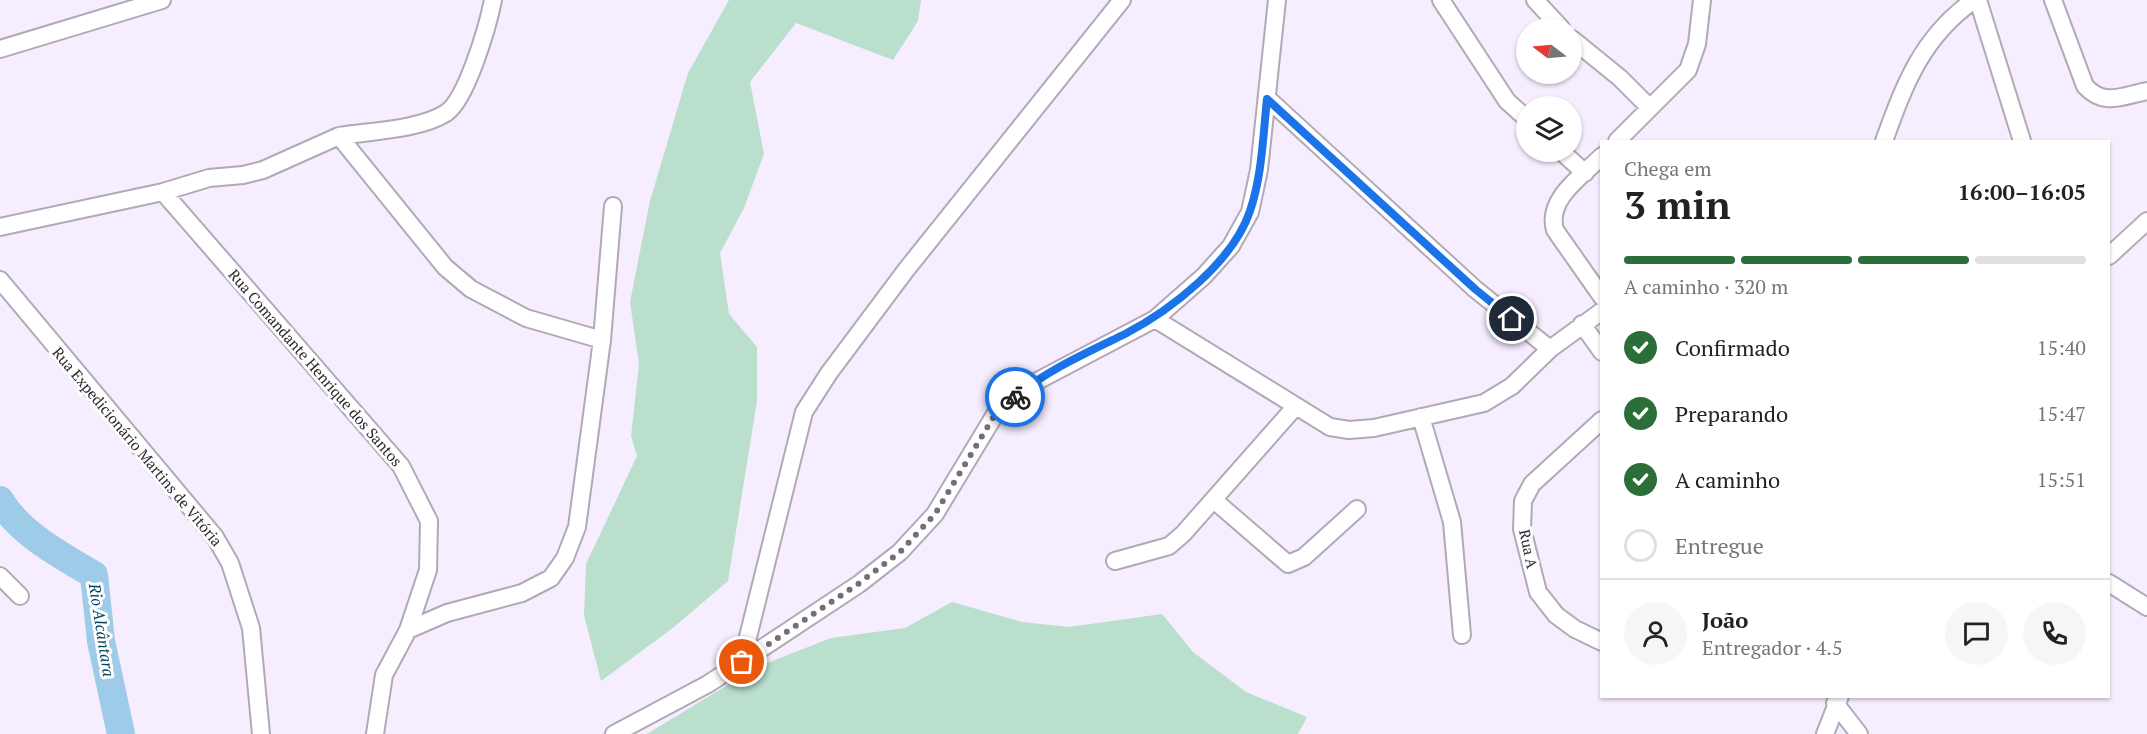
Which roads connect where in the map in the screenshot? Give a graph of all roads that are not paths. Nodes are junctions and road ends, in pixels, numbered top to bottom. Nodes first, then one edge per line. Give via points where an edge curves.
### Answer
1 (162, 0) edge
2 (493, 0) edge
3 (1122, 0) edge
4 (1277, 0) edge
5 (1441, 0) edge
6 (1535, 0) edge
7 (1702, 0) edge
8 (1976, 0) edge
9 (2053, 0) edge
10 (1552, 18) edge
11 (1582, 47) edge
12 (0, 49) edge
13 (2147, 91) edge
14 (1267, 99) junction
15 (1650, 108) junction
16 (1516, 109) edge
17 (339, 136) junction
18 (1618, 140) edge
19 (1884, 140) edge
20 (2022, 140) edge
21 (1600, 158) edge
22 (1573, 162) edge
23 (1585, 173) junction
24 (163, 192) junction
25 (613, 206) dead end
26 (0, 227) edge
27 (2144, 228) edge
28 (2110, 255) edge
29 (0, 280) edge
30 (1600, 294) edge
31 (1600, 312) edge
32 (1155, 319) junction
33 (1582, 324) junction
34 (602, 340) junction
35 (1550, 349) junction
36 (1600, 349) edge
37 (1296, 406) junction
38 (1422, 417) junction
39 (1600, 422) edge
40 (1215, 501) junction
41 (1357, 509) dead end
42 (1116, 561) dead end
43 (0, 576) edge
44 (2110, 584) edge
45 (20, 596) dead end
46 (2147, 607) edge
47 (408, 630) junction
48 (1462, 635) dead end
49 (1600, 641) edge
50 (742, 662) junction
51 (1838, 700) edge
52 (261, 734) edge
53 (375, 734) edge
54 (614, 734) edge
55 (1825, 734) edge
56 (1859, 734) edge

1 - 12 street
2 - 17 street via 487,30 460,94 447,112 392,129
3 - 50 street via 906,270 804,412
4 - 14 street
5 - 16 street
6 - 10 street
7 - 15 street via 1697,44 1688,70
8 - 19 street via 1955,13 1912,68
8 - 20 street
9 - 13 street via 2085,86 2094,96 2106,100
11 - 15 street
14 - 32 street via 1250,212 1231,246
14 - 35 street via 1475,289
15 - 18 street
17 - 24 street via 263,170 209,178
17 - 34 street via 445,267 471,289 526,318
21 - 23 street
22 - 23 street
23 - 30 street via 1560,199 1551,218 1555,230
24 - 26 street
24 - 47 street, Rua Comandante Henrique dos Santos via 401,466 429,521 428,570
25 - 34 street
27 - 28 street
29 - 52 street, Rua Expedicionário Martins de Vitória via 215,537 230,563 251,628
31 - 33 street
32 - 37 street
32 - 50 street via 1026,387 996,413 935,514 900,552
33 - 35 street
33 - 36 street
34 - 47 street via 577,527 565,558 551,578 522,593 447,613
35 - 38 street via 1512,386 1484,403
37 - 38 street via 1330,427 1349,430
37 - 40 street
38 - 48 street via 1452,522
39 - 49 street, Rua A via 1532,484 1523,501 1522,529 1538,592 1556,615
40 - 41 street via 1288,564 1304,557
40 - 42 street via 1169,546
43 - 45 street
44 - 46 street
47 - 53 street, Rua Comandante Henrique dos Santos via 384,675
50 - 54 street
51 - 55 street
51 - 56 street

